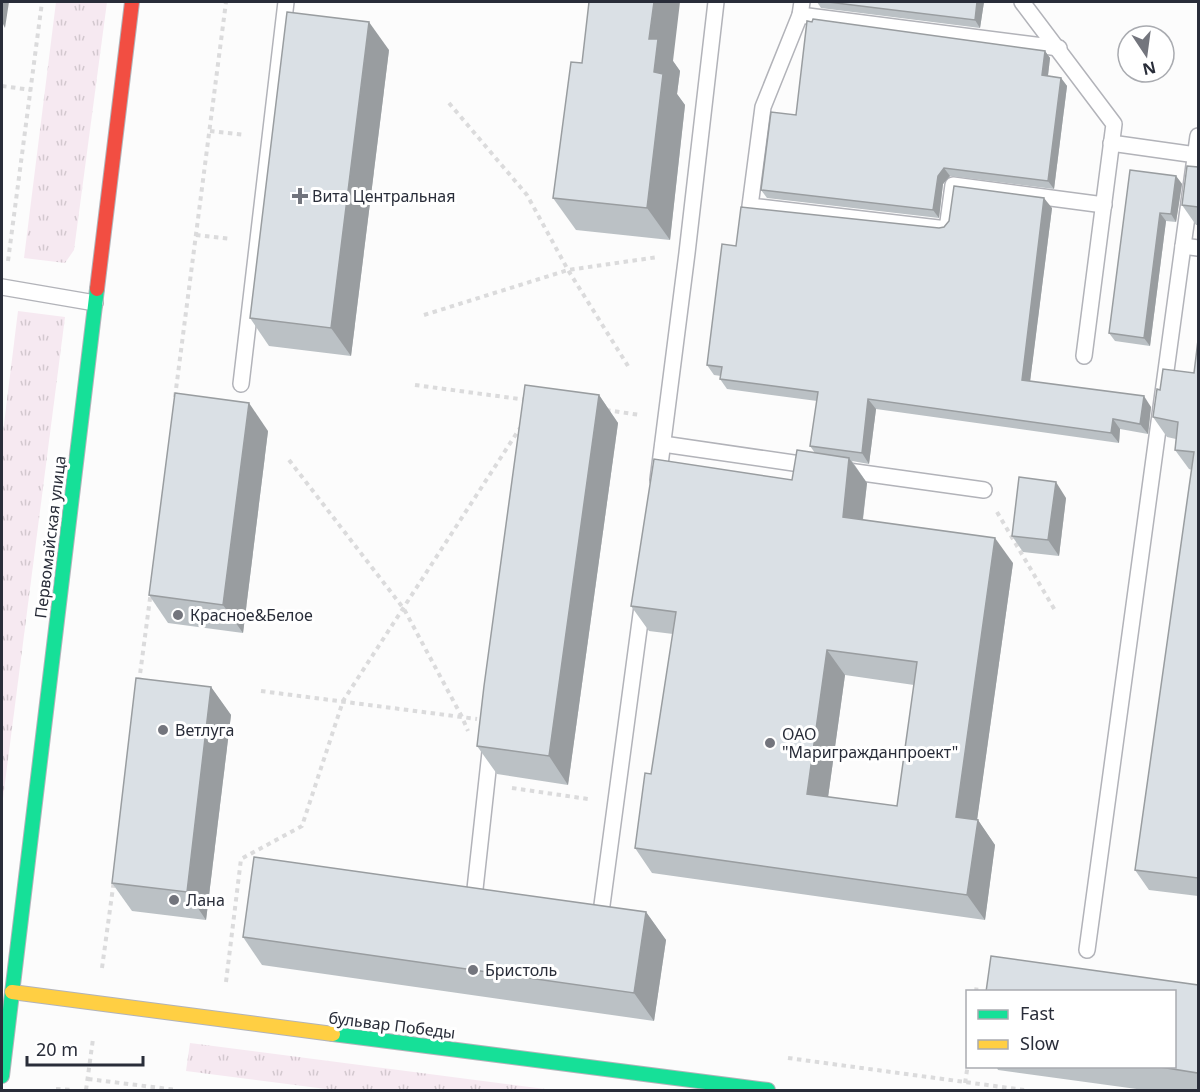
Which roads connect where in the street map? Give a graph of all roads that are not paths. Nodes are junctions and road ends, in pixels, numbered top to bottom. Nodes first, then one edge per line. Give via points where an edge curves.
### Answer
1 (132, 2) edge
2 (286, 2) edge
3 (716, 2) edge
4 (1022, 2) edge
5 (801, 8) edge
6 (1059, 48) junction
7 (1198, 136) edge
8 (1112, 143) junction
9 (1196, 155) junction
10 (1104, 205) junction
11 (1191, 247) edge
12 (3, 288) edge
13 (95, 303) junction
14 (1084, 356) dead end
15 (241, 384) dead end
16 (663, 444) junction
17 (984, 490) road end
18 (657, 491) edge
19 (645, 583) edge
20 (493, 721) edge
21 (475, 889) edge
22 (602, 905) edge
23 (1087, 950) dead end
24 (12, 992) junction
25 (2, 1076) edge
26 (768, 1090) edge

1 - 13 main road, Первомайская улица
2 - 15 lane
3 - 16 lane
4 - 6 lane
5 - 6 lane
5 - 10 lane via 763,106 750,206 947,229 953,185
6 - 8 lane via 1114,124
7 - 9 lane
8 - 9 lane
8 - 10 lane
9 - 11 lane
10 - 14 lane
11 - 23 lane
12 - 13 lane
13 - 24 main road, Первомайская улица
16 - 17 lane
16 - 18 lane
19 - 22 lane
20 - 21 lane
24 - 25 main road, Первомайская улица
24 - 26 main road, бульвар Победы

